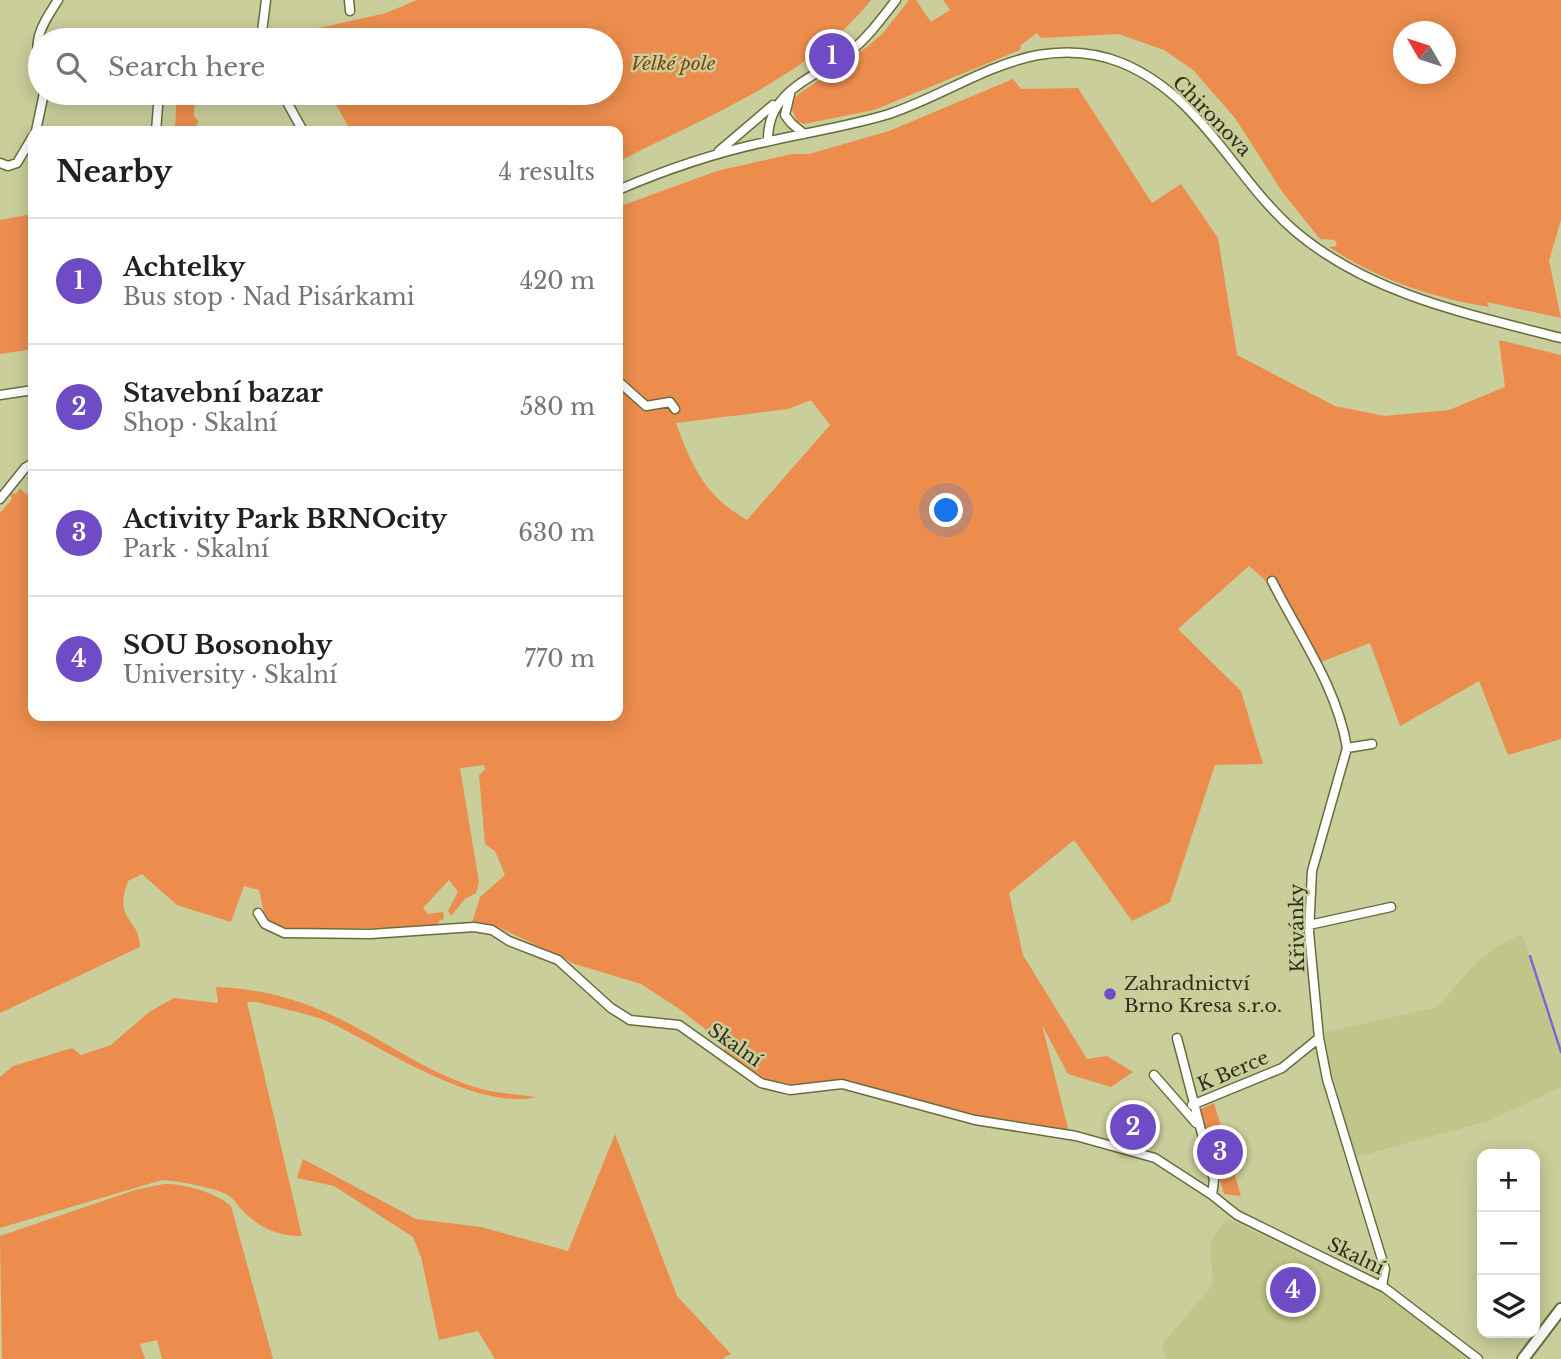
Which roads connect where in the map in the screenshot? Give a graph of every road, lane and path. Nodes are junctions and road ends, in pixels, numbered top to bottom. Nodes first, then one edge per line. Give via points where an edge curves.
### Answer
1 (58, 0) edge
2 (266, 0) edge
3 (349, 0) edge
4 (895, 0) edge
5 (350, 11) dead end
6 (41, 28) edge
7 (262, 28) edge
8 (791, 91) junction
9 (41, 105) edge
10 (158, 105) edge
11 (289, 105) edge
12 (37, 126) edge
13 (156, 126) edge
14 (300, 126) edge
15 (804, 134) junction
16 (768, 141) junction
17 (28, 145) edge
18 (711, 156) junction
19 (1, 163) edge
20 (623, 188) edge
21 (1561, 338) edge
22 (623, 385) edge
23 (28, 391) edge
24 (0, 395) edge
25 (675, 409) dead end
26 (28, 466) edge
27 (0, 499) edge
28 (1272, 581) dead end
29 (1372, 744) dead end
30 (1347, 748) junction
31 (1391, 907) dead end
32 (258, 913) dead end
33 (1310, 925) junction
34 (1177, 1038) dead end
35 (1319, 1038) junction
36 (1154, 1075) dead end
37 (1192, 1105) junction
38 (1198, 1125) junction
39 (1212, 1195) junction
40 (1382, 1286) junction
41 (1561, 1310) edge
42 (1478, 1359) edge
43 (1523, 1359) edge

1 - 6 street
2 - 7 street
3 - 5 street
4 - 8 street via 853,49
8 - 15 street via 785,115
8 - 16 street via 771,113
8 - 18 street
9 - 12 street
10 - 13 street
11 - 14 street
15 - 16 street, Chironova
15 - 21 street, Chironova via 891,113 1027,58 1066,52 1101,56 1141,72 1175,96 1223,146 1273,209 1334,260 1430,303
16 - 18 street, Chironova
17 - 19 street via 18,163
18 - 20 street
22 - 25 street via 646,406 670,402
23 - 24 street
26 - 27 street
28 - 30 street, Křivánky via 1328,684
29 - 30 street
30 - 33 street, Křivánky via 1312,871
31 - 33 street
32 - 39 street, Skalní via 265,924 284,933 492,930 558,960 630,1020 678,1026 761,1083 790,1090 842,1084 975,1120 1076,1136 1155,1158
33 - 35 street, Křivánky
34 - 37 street
35 - 37 street, K Berce via 1282,1068
35 - 40 street, Křivánky via 1327,1079 1385,1269
36 - 38 street
37 - 38 street
38 - 39 street via 1214,1180
39 - 40 street, Skalní via 1237,1215
40 - 42 street, Skalní
41 - 43 main road

